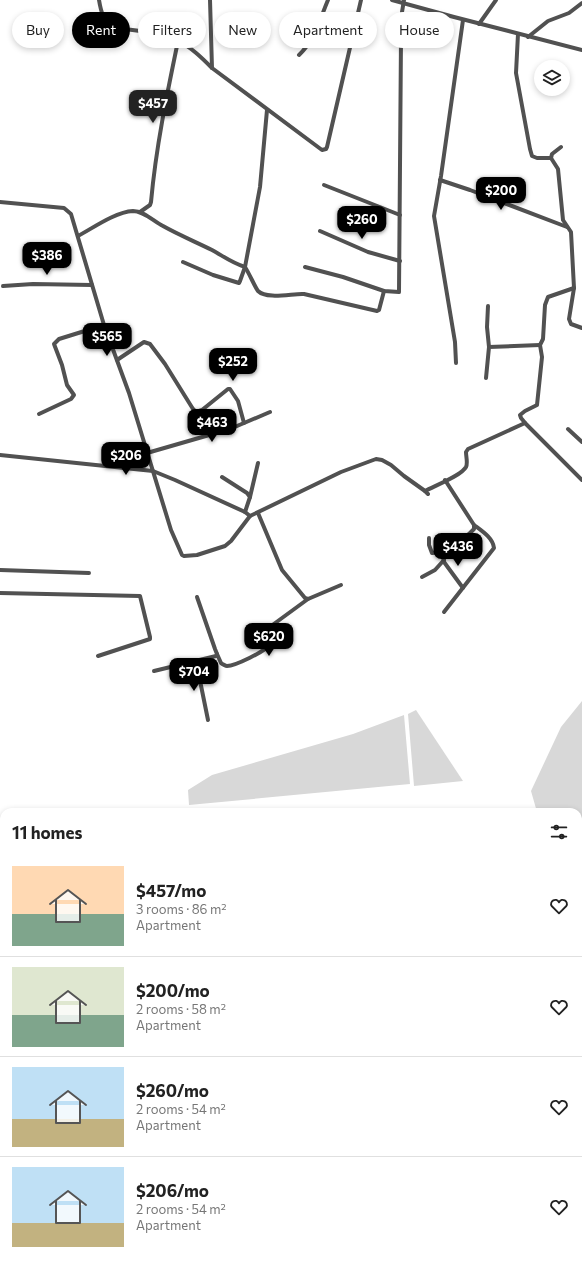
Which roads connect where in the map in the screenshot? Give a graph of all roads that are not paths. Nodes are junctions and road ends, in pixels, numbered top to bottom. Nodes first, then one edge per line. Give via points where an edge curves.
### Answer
1 (99, 0) edge
2 (210, 0) edge
3 (328, 0) edge
4 (362, 0) edge
5 (392, 0) edge
6 (496, 0) edge
7 (404, 2) edge
8 (582, 3) edge
9 (463, 20) junction
10 (479, 24) junction
11 (138, 32) edge
12 (518, 34) junction
13 (528, 37) junction
14 (177, 48) edge
15 (189, 48) edge
16 (582, 50) edge
17 (299, 55) dead end
18 (212, 68) junction
19 (268, 110) junction
20 (561, 147) dead end
21 (552, 158) junction
22 (440, 180) junction
23 (324, 185) dead end
24 (0, 202) edge
25 (140, 212) junction
26 (400, 214) junction
27 (568, 227) junction
28 (320, 231) dead end
29 (78, 236) junction
30 (400, 261) junction
31 (183, 262) dead end
32 (245, 267) junction
33 (305, 267) dead end
34 (92, 285) junction
35 (3, 286) dead end
36 (574, 288) junction
37 (384, 291) junction
38 (488, 306) dead end
39 (104, 325) junction
40 (582, 328) edge
41 (540, 345) junction
42 (489, 347) junction
43 (117, 360) junction
44 (456, 363) dead end
45 (486, 378) dead end
46 (270, 412) dead end
47 (39, 414) dead end
48 (244, 423) junction
49 (525, 423) junction
50 (568, 429) dead end
51 (582, 442) edge
52 (147, 453) junction
53 (0, 455) edge
54 (258, 463) dead end
55 (153, 471) junction
56 (222, 477) dead end
57 (445, 480) junction
58 (582, 480) edge
59 (250, 497) junction
60 (245, 512) junction
61 (258, 512) junction
62 (250, 516) junction
63 (474, 525) junction
64 (429, 538) dead end
65 (442, 552) junction
66 (444, 560) junction
67 (0, 570) edge
68 (89, 573) dead end
69 (422, 577) dead end
70 (341, 585) dead end
71 (463, 588) junction
72 (0, 593) edge
73 (197, 597) dead end
74 (308, 599) junction
75 (444, 612) dead end
76 (216, 654) junction
77 (98, 656) dead end
78 (196, 661) junction
79 (154, 671) dead end
80 (208, 720) dead end

1 - 11 street via 107,23 113,27
2 - 18 street
3 - 17 street via 312,39
4 - 19 street via 326,149 320,149
5 - 7 street
6 - 10 street
7 - 9 street
7 - 26 street via 401,38
8 - 13 street via 569,13 548,21
9 - 10 street
9 - 22 street
10 - 12 street
12 - 13 street
12 - 21 street via 516,73 530,149 532,156
13 - 16 street
14 - 25 street via 153,174 151,202
15 - 18 street
18 - 19 street
19 - 32 street via 260,187
20 - 21 street via 552,154
21 - 27 street via 558,169 562,215
22 - 27 street
22 - 44 street via 434,216 454,335
23 - 26 street
24 - 29 street via 64,208 71,214
25 - 29 street via 119,214
25 - 32 street via 161,226
26 - 30 street
27 - 36 street via 571,232
28 - 30 street via 368,252
29 - 34 street
30 - 37 street via 399,292
31 - 32 street via 239,283
32 - 37 street via 258,291 263,294 304,294 378,311
33 - 37 street
34 - 35 street
34 - 39 street
36 - 40 street via 569,320 571,324
36 - 41 street via 548,297
38 - 42 street via 486,326
39 - 43 street
39 - 47 street via 56,341 55,349 62,365 66,385 74,395
41 - 42 street
41 - 49 street via 542,358 537,405 520,415
42 - 45 street
43 - 48 street via 147,342 165,364 196,412 230,389 238,402
43 - 52 street
46 - 48 street
48 - 52 street
49 - 57 street via 468,449 463,471
49 - 58 street
50 - 51 street
52 - 55 street
53 - 55 street
54 - 59 street
55 - 60 street
55 - 62 street via 171,530 184,556 226,546
56 - 59 street
57 - 61 street via 426,492 382,460 376,459 341,472
57 - 63 street
59 - 60 street
60 - 62 street
61 - 62 street
61 - 74 street via 282,570
63 - 65 street via 469,534
63 - 71 street via 490,538 494,548
64 - 65 street via 430,550
65 - 66 street
66 - 69 street via 435,570
66 - 71 street
67 - 68 street
70 - 74 street
71 - 75 street
72 - 77 street via 140,596 150,639
73 - 76 street
74 - 76 street via 267,629 271,639 269,646 264,650 226,666
76 - 78 street
78 - 79 street
78 - 80 street

